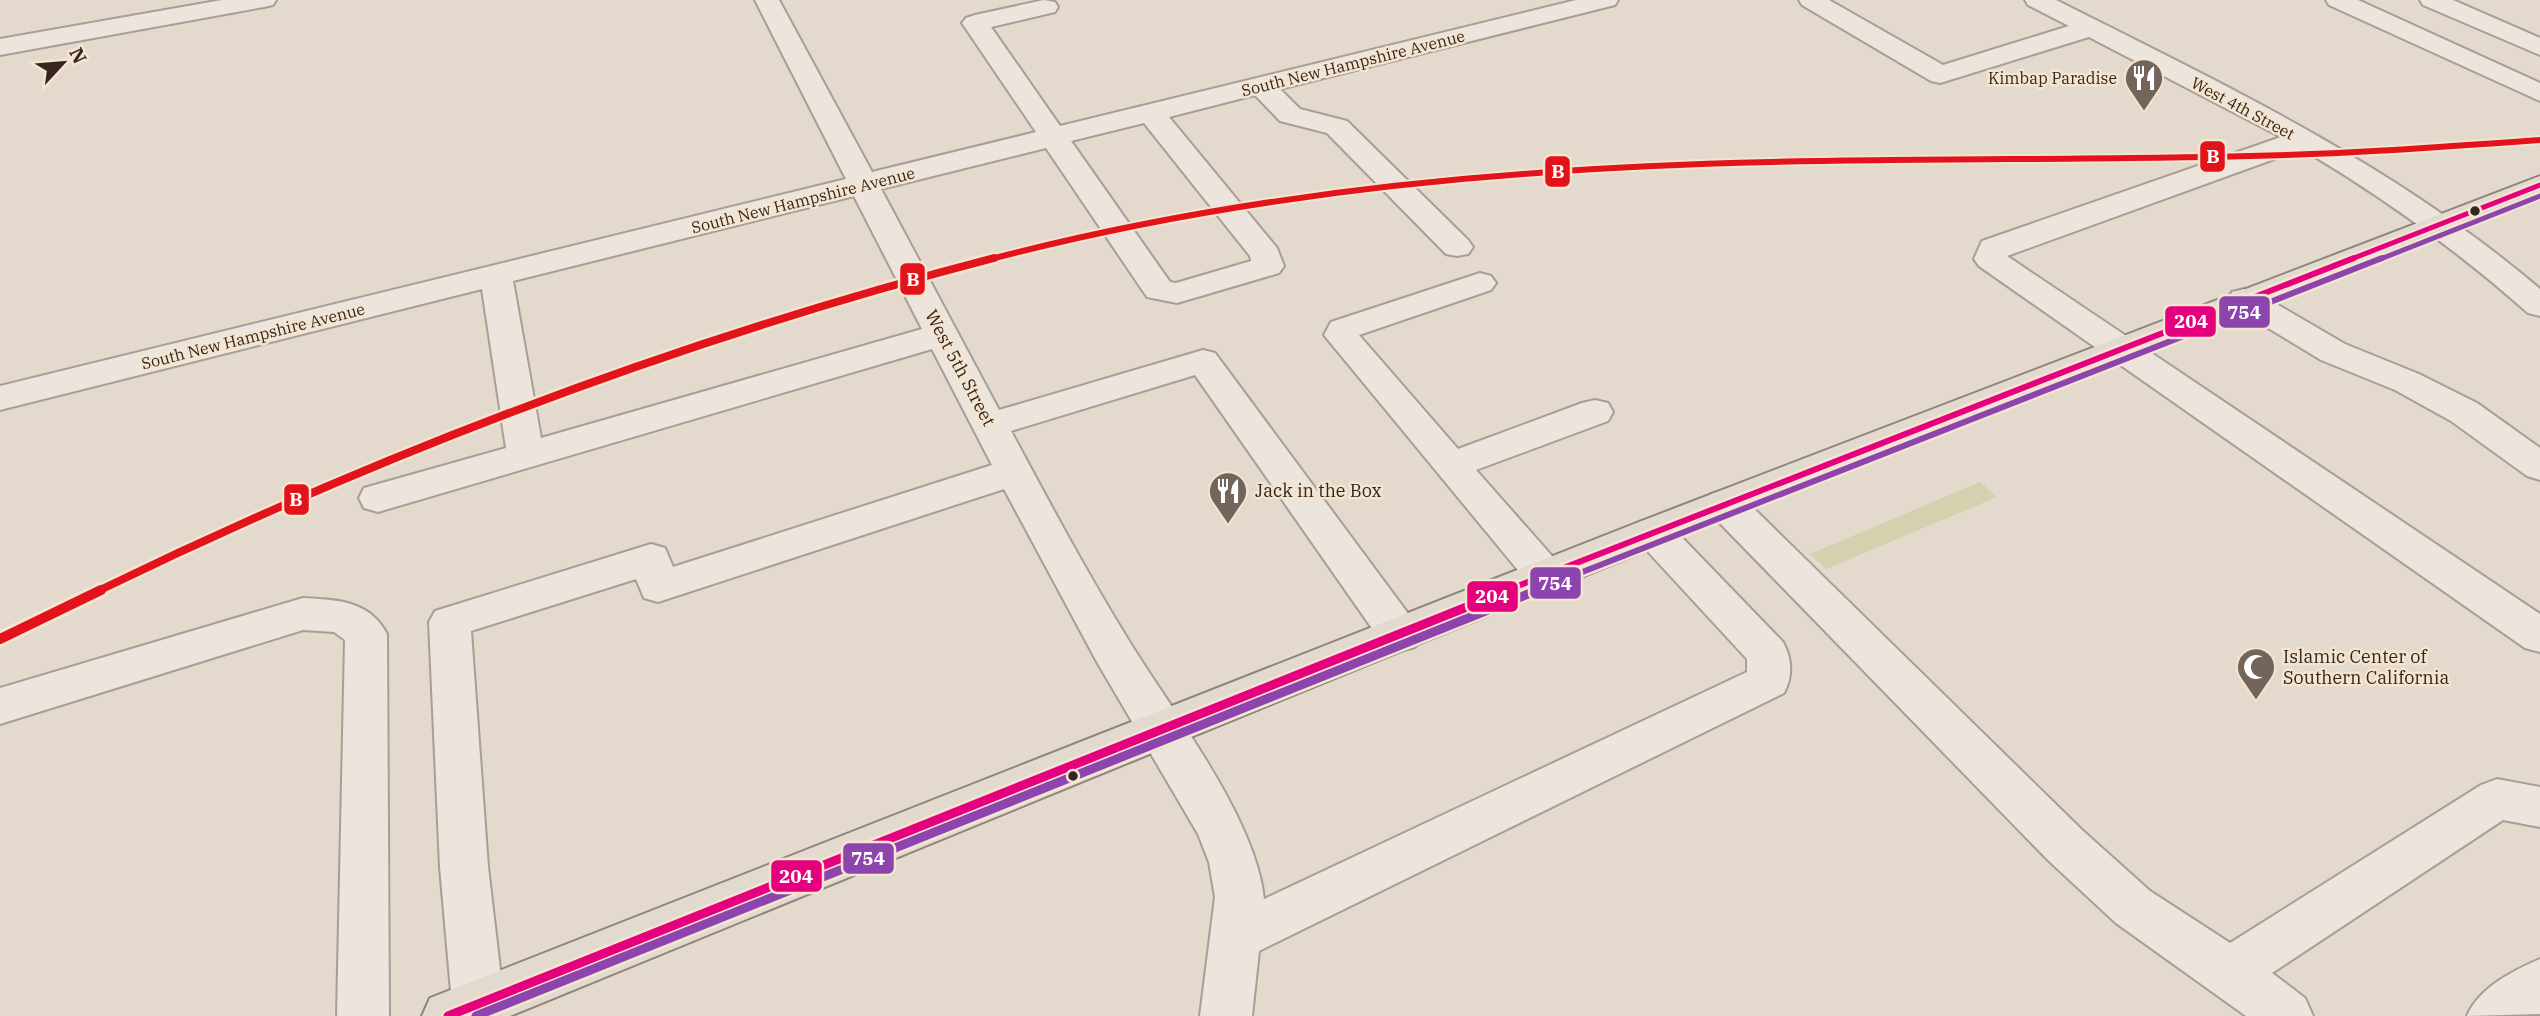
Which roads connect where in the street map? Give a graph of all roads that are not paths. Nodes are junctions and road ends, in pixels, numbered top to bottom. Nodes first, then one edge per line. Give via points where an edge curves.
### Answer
1 (264, 0) edge
2 (767, 0) edge
3 (1606, 0) edge
4 (1811, 0) edge
5 (2037, 0) edge
6 (2338, 0) edge
7 (2432, 0) edge
8 (2453, 0) edge
9 (1046, 7) dead end
10 (2090, 28) junction
11 (960, 30) dead end
12 (2540, 38) edge
13 (0, 47) edge
14 (2540, 47) edge
15 (1261, 86) junction
16 (2534, 86) edge
17 (1151, 113) junction
18 (2302, 138) junction
19 (1046, 139) junction
20 (865, 184) junction
21 (2540, 185) edge
22 (2441, 224) junction
23 (1457, 247) dead end
24 (496, 276) junction
25 (1480, 283) dead end
26 (2244, 299) junction
27 (2540, 306) edge
28 (941, 335) junction
29 (2122, 348) junction
30 (0, 398) edge
31 (1595, 412) dead end
32 (990, 425) junction
33 (525, 454) junction
34 (1451, 465) junction
35 (2540, 467) edge
36 (1014, 472) junction
37 (378, 498) dead end
38 (1725, 504) junction
39 (1653, 532) junction
40 (1545, 575) junction
41 (1400, 635) junction
42 (2540, 636) edge
43 (0, 706) edge
44 (1161, 732) junction
45 (2540, 807) edge
46 (1236, 937) junction
47 (2230, 972) junction
48 (2540, 984) edge
49 (463, 1010) edge
50 (363, 1016) edge
51 (1226, 1016) edge
52 (2287, 1016) edge
53 (2493, 1016) edge

1 - 13 street
2 - 20 street, West 5th Street
3 - 15 street, South New Hampshire Avenue
4 - 10 street via 1940,75
5 - 10 street, West 4th Street
6 - 16 street
7 - 14 street
8 - 12 street
9 - 19 street via 975,23
10 - 18 street, West 4th Street
11 - 19 street
15 - 17 street, South New Hampshire Avenue
15 - 23 street via 1290,115 1337,127
17 - 19 street, South New Hampshire Avenue
17 - 19 street via 1266,255 1268,265 1177,293 1159,290 1072,166
18 - 22 street, West 4th Street
18 - 29 street via 1993,248 1990,259
19 - 20 street, South New Hampshire Avenue
20 - 24 street, South New Hampshire Avenue
20 - 28 street, West 5th Street
21 - 22 main road
22 - 26 main road
22 - 27 street, West 4th Street
24 - 30 street, South New Hampshire Avenue
24 - 33 street
25 - 34 street via 1343,328 1341,335
26 - 29 main road
26 - 35 street via 2333,352 2407,382 2464,412
28 - 32 street, West 5th Street
28 - 33 street
29 - 38 main road
29 - 42 street
31 - 34 street
32 - 36 street, West 5th Street
32 - 41 street via 1203,361
33 - 37 street
34 - 40 street
36 - 44 street, West 5th Street
36 - 49 street via 658,587 651,559 450,622 464,867
38 - 39 main road
38 - 47 street via 2065,845 2133,907
39 - 40 main road
39 - 46 street via 1768,654 1769,681
40 - 41 main road
41 - 44 main road
43 - 50 street via 303,614 344,616 366,634
44 - 46 street, West 5th Street via 1218,825 1233,862 1240,897
44 - 49 main road
45 - 47 street via 2497,799
46 - 51 street, West 5th Street
47 - 52 street
48 - 53 street

